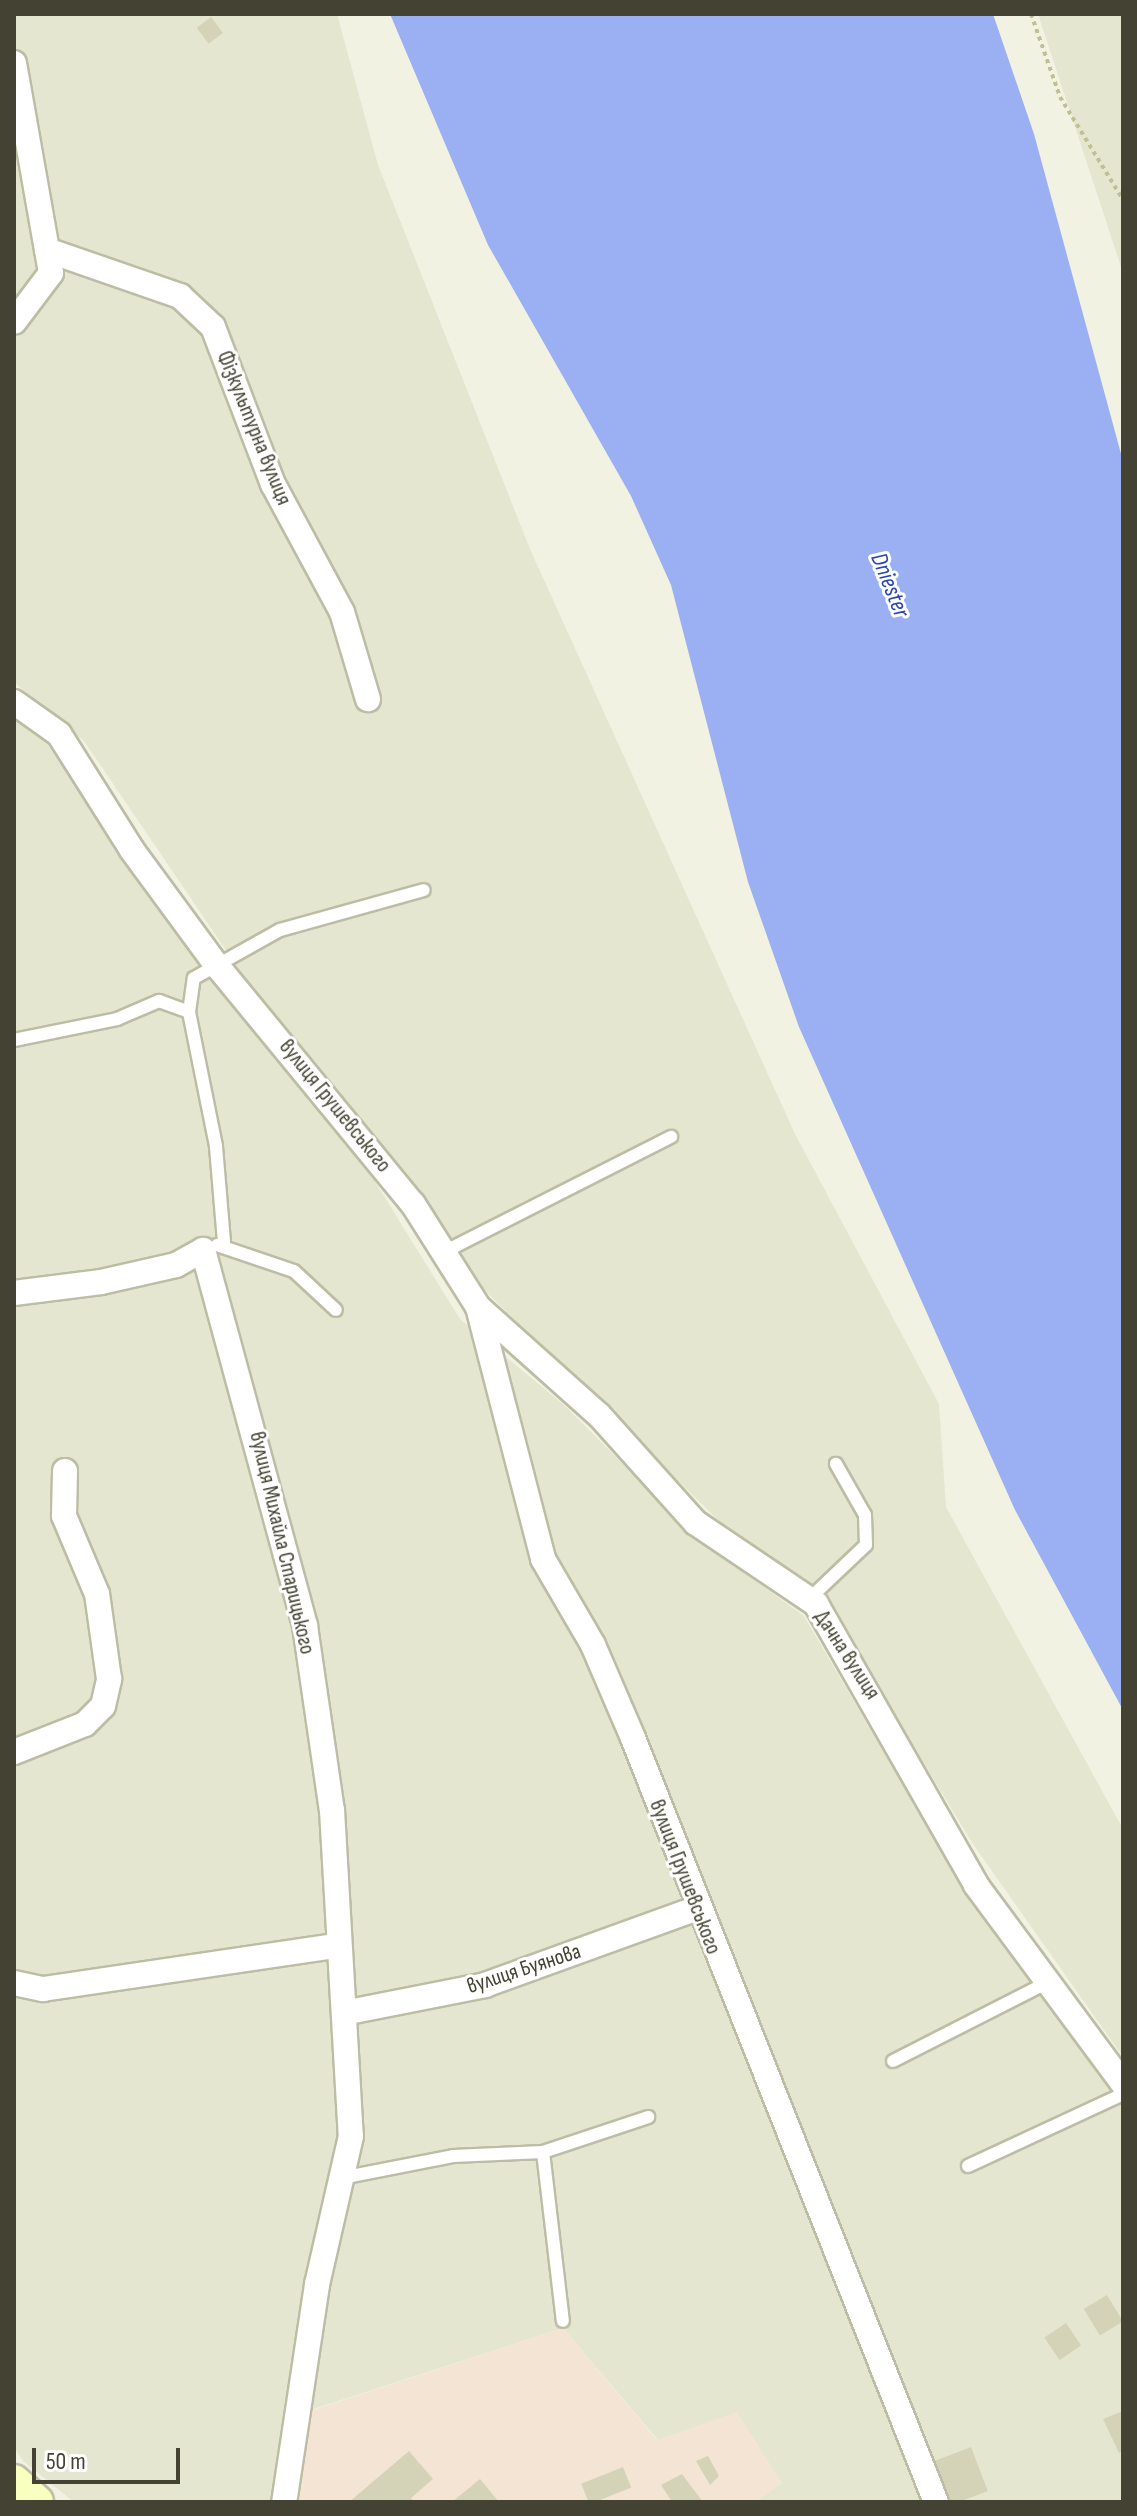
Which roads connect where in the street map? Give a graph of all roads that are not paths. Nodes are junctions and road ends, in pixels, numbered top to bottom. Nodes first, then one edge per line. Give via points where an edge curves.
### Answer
1 (14, 63) edge
2 (47, 250) junction
3 (14, 322) edge
4 (368, 699) dead end
5 (14, 702) edge
6 (424, 890) dead end
7 (218, 967) junction
8 (189, 1012) junction
9 (14, 1040) edge
10 (671, 1137) dead end
11 (213, 1246) junction
12 (441, 1254) junction
13 (14, 1293) edge
14 (478, 1307) junction
15 (336, 1310) dead end
16 (836, 1464) dead end
17 (65, 1471) dead end
18 (808, 1600) junction
19 (14, 1752) edge
20 (695, 1909) junction
21 (334, 1946) junction
22 (1048, 1982) junction
23 (14, 1983) edge
24 (349, 2012) junction
25 (893, 2061) dead end
26 (1123, 2084) edge
27 (1123, 2094) edge
28 (648, 2117) dead end
29 (543, 2152) junction
30 (968, 2166) dead end
31 (341, 2178) junction
32 (563, 2321) dead end
33 (14, 2481) edge
34 (37, 2502) edge
35 (284, 2502) edge
36 (936, 2502) edge

1 - 2 street
2 - 3 street via 51,273
2 - 4 street, Фізкультурна вулиця via 180,296 213,327 273,484 342,612
5 - 7 street, вулиця Грушевського via 59,734
6 - 7 lane via 280,930
7 - 8 lane via 194,978
7 - 12 street, вулиця Грушевського via 413,1204
8 - 9 lane via 159,1001 117,1019
8 - 11 lane via 216,1146
10 - 12 lane
11 - 13 street via 116,1279
11 - 15 lane via 294,1271
11 - 21 street, вулиця Михайла Старицького via 305,1626 332,1810
12 - 14 street, вулиця Грушевського
14 - 18 street, Дачна вулиця via 599,1415 696,1523
14 - 20 street, вулиця Грушевського via 543,1559 628,1725
16 - 18 lane via 865,1515 866,1545
17 - 19 street via 64,1516 97,1594 109,1679 103,1706 85,1724
18 - 22 street, Дачна вулиця via 888,1719 976,1885
20 - 24 street, вулиця Буянова via 485,1985
20 - 36 street, вулиця Грушевського
21 - 23 street via 43,1989
21 - 24 street, вулиця Михайла Старицького
22 - 25 lane
22 - 26 street, Дачна вулиця
24 - 31 street, вулиця Михайла Старицького via 351,2136
27 - 30 lane
28 - 29 lane
29 - 31 lane via 453,2156
29 - 32 lane
31 - 35 street, вулиця Михайла Старицького
33 - 34 main road

